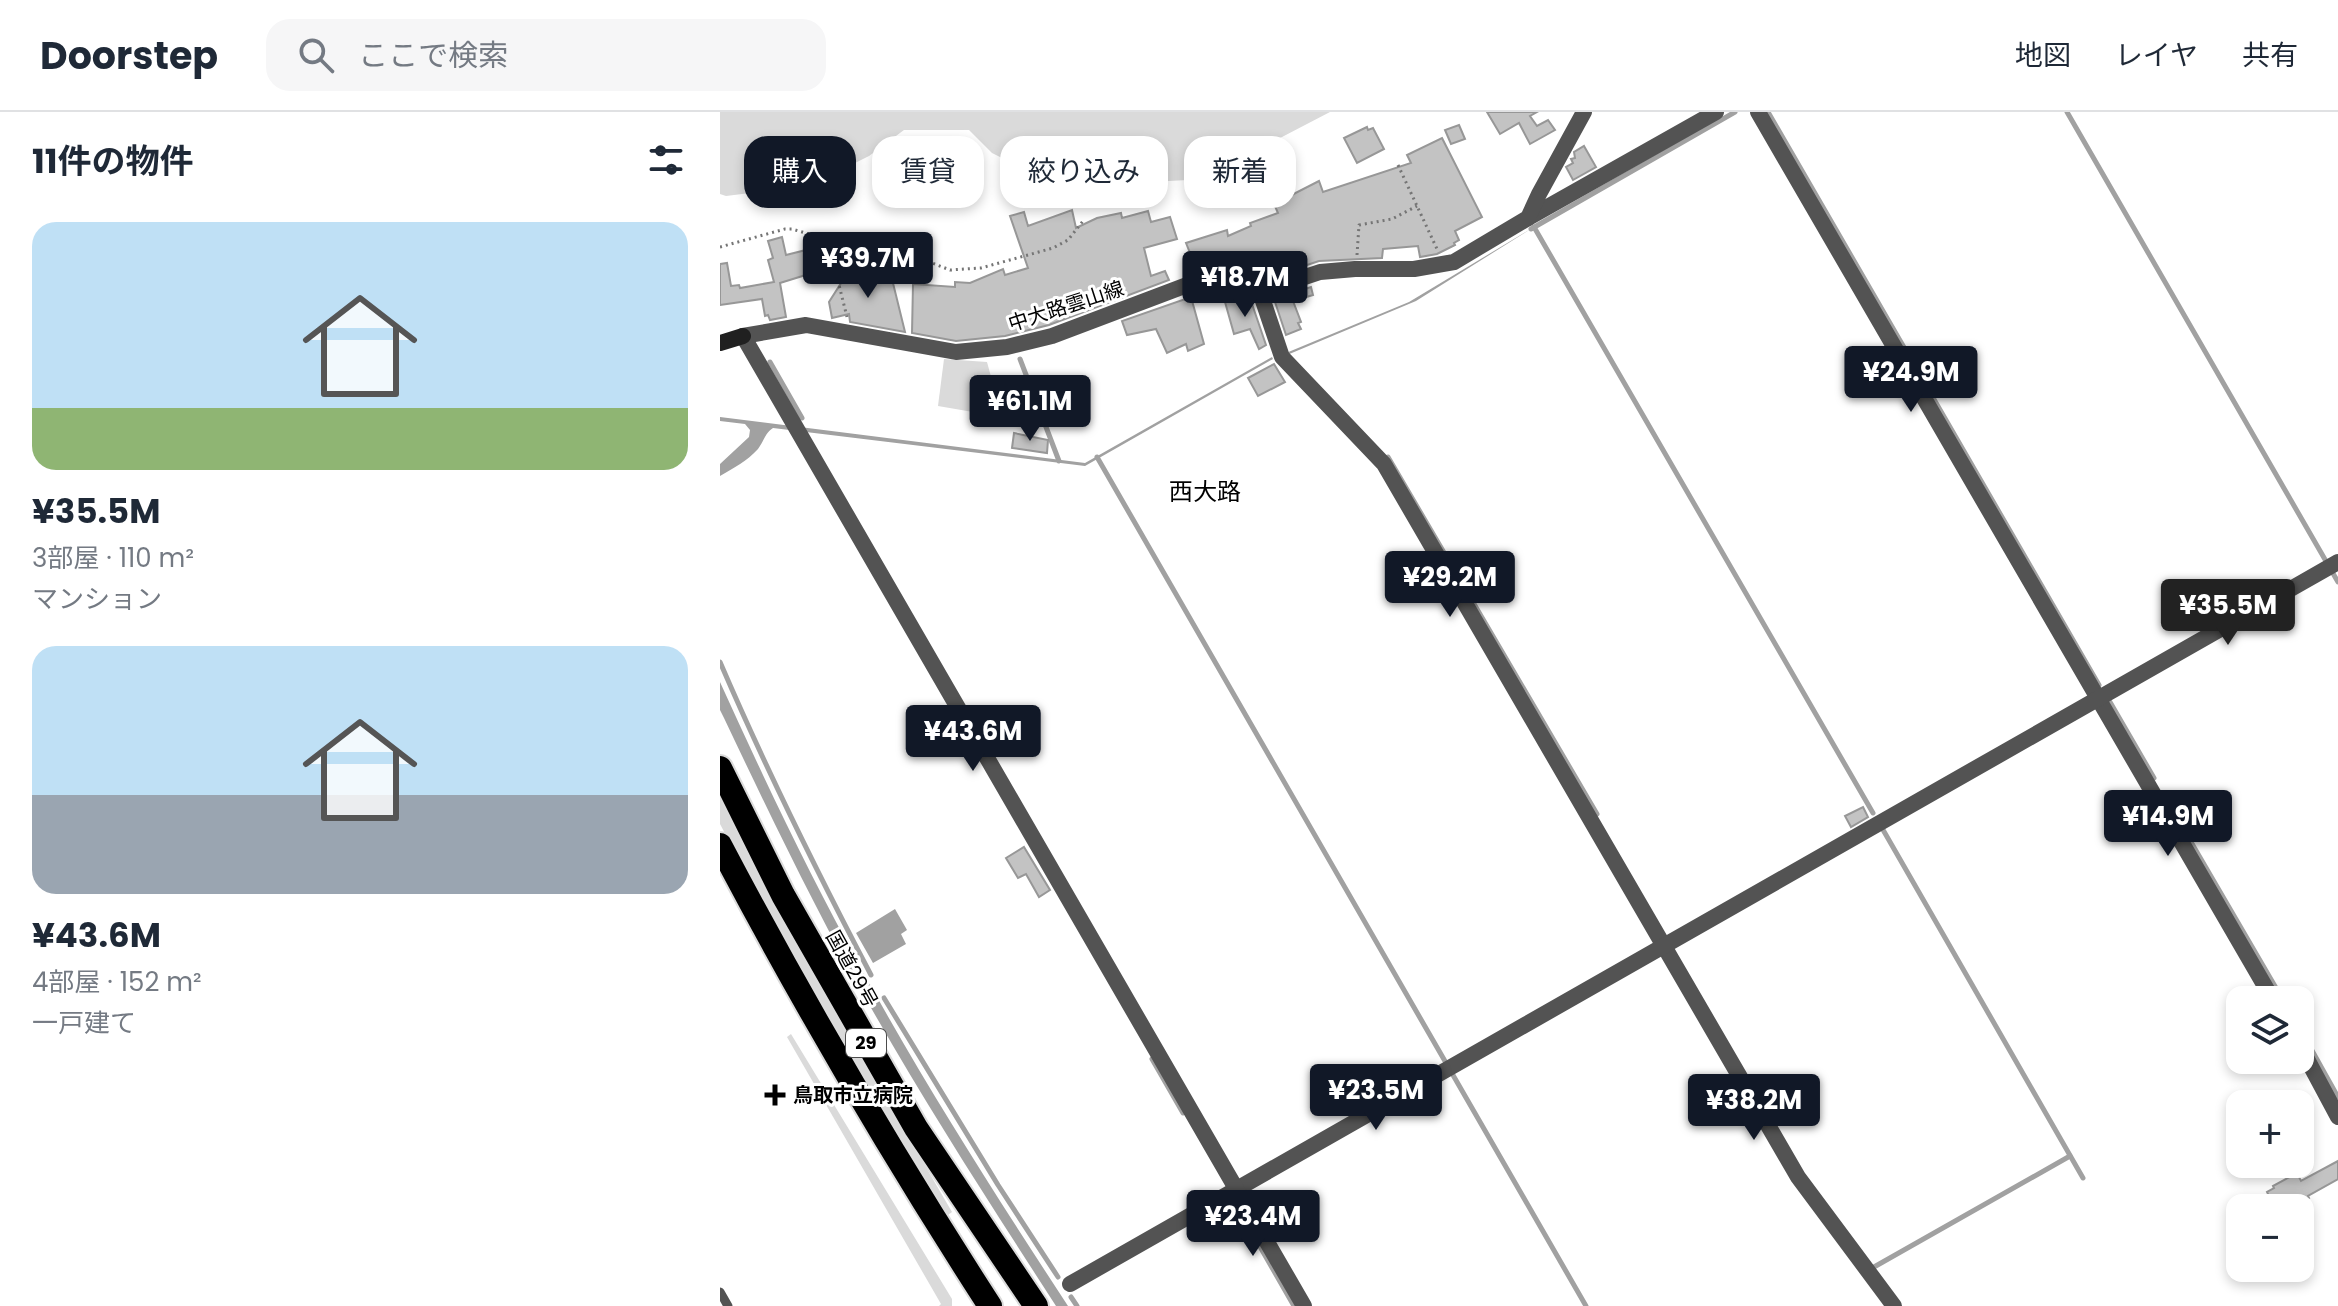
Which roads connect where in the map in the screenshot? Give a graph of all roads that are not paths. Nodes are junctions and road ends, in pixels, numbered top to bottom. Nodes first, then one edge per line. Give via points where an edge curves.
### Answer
1 (1584, 112) edge
2 (1716, 112) edge
3 (1758, 112) edge
4 (1528, 218) junction
5 (1260, 292) junction
6 (743, 336) junction
7 (720, 343) edge
8 (2338, 562) edge
9 (2098, 696) junction
10 (720, 768) edge
11 (720, 845) edge
12 (1661, 946) junction
13 (2265, 986) edge
14 (2314, 1072) edge
15 (2338, 1117) edge
16 (1236, 1189) junction
17 (1070, 1284) dead end
18 (720, 1293) edge
19 (1034, 1305) edge
20 (728, 1306) edge
21 (990, 1306) edge
22 (1304, 1306) edge
23 (1894, 1306) edge

1 - 4 street
2 - 4 street
3 - 9 street
4 - 5 street via 1454,262 1414,269 1320,272
5 - 6 street, 中大路雲山線 via 1236,285 1187,285 1052,336 982,350 956,352 806,325
5 - 12 street via 1282,357 1384,464
6 - 7 street, 中大路雲山線
6 - 16 street
8 - 9 street
9 - 12 street
9 - 13 street
10 - 19 highway, 国道29号 / 29 via 783,895 909,1115
11 - 21 highway, 29 via 862,1101
12 - 16 street
12 - 23 street via 1798,1177
14 - 15 street
16 - 17 street
16 - 22 street
18 - 20 lane

